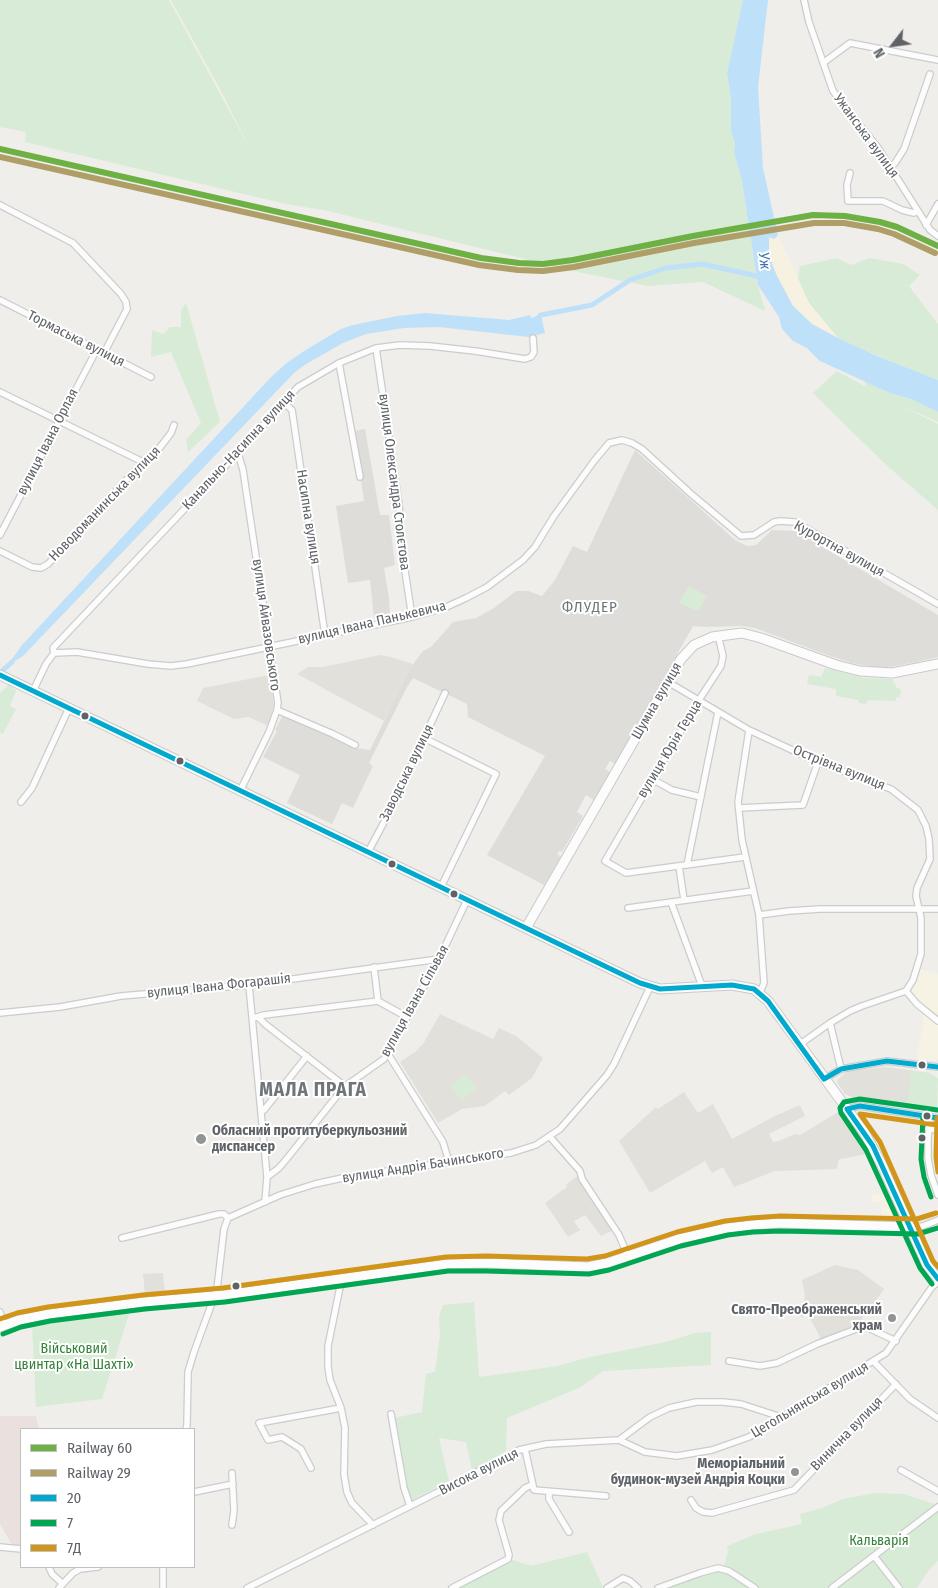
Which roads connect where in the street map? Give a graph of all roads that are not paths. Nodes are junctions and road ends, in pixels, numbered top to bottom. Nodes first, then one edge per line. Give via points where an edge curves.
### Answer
1 (804, 0) edge
2 (938, 60) edge
3 (823, 63) junction
4 (930, 74) dead end
5 (890, 168) junction
6 (850, 173) dead end
7 (938, 204) edge
8 (0, 205) edge
9 (918, 211) junction
10 (926, 224) junction
11 (938, 236) edge
12 (0, 300) edge
13 (533, 338) dead end
14 (376, 348) junction
15 (97, 349) junction
16 (104, 353) junction
17 (339, 362) junction
18 (151, 377) dead end
19 (2, 393) edge
20 (0, 400) edge
21 (283, 402) junction
22 (59, 421) junction
23 (174, 425) dead end
24 (622, 440) joint
25 (238, 453) junction
26 (143, 462) junction
27 (360, 478) dead end
28 (0, 535) edge
29 (0, 551) edge
30 (938, 604) edge
31 (412, 617) junction
32 (326, 635) junction
33 (718, 635) junction
34 (269, 647) junction
35 (54, 653) junction
36 (938, 664) edge
37 (3, 676) edge
38 (668, 682) junction
39 (32, 690) junction
40 (445, 694) dead end
41 (699, 700) junction
42 (69, 708) junction
43 (277, 710) junction
44 (718, 712) junction
45 (749, 730) junction
46 (424, 738) junction
47 (355, 745) dead end
48 (818, 762) junction
49 (652, 779) junction
50 (240, 791) junction
51 (701, 797) junction
52 (21, 802) dead end
53 (739, 808) junction
54 (368, 852) junction
55 (746, 858) junction
56 (938, 858) edge
57 (930, 859) junction
58 (687, 865) junction
59 (679, 866) junction
60 (441, 887) junction
61 (753, 891) junction
62 (467, 900) junction
63 (684, 900) junction
64 (671, 902) junction
65 (628, 908) dead end
66 (938, 909) edge
67 (918, 910) junction
68 (759, 915) junction
69 (526, 928) junction
70 (439, 959) junction
71 (374, 968) junction
72 (248, 985) junction
73 (702, 986) junction
74 (650, 987) junction
75 (906, 991) junction
76 (760, 992) junction
77 (378, 1001) junction
78 (0, 1012) edge
79 (407, 1017) junction
80 (255, 1018) junction
81 (938, 1021) edge
82 (830, 1023) junction
83 (799, 1045) junction
84 (388, 1054) junction
85 (307, 1056) junction
86 (938, 1067) edge
87 (841, 1069) junction
88 (824, 1079) junction
89 (344, 1087) junction
90 (847, 1109) junction
91 (261, 1112) junction
92 (930, 1117) junction
93 (938, 1118) edge
94 (928, 1129) junction
95 (938, 1130) edge
96 (550, 1137) junction
97 (449, 1162) junction
98 (267, 1177) junction
99 (938, 1195) edge
100 (265, 1202) junction
101 (228, 1218) junction
102 (938, 1220) edge
103 (910, 1227) junction
104 (122, 1238) dead end
105 (628, 1256) junction
106 (342, 1277) junction
107 (938, 1281) edge
108 (215, 1296) junction
109 (0, 1312) edge
110 (2, 1326) edge
111 (896, 1341) junction
112 (729, 1361) dead end
113 (874, 1362) junction
114 (896, 1384) junction
115 (341, 1408) junction
116 (391, 1414) dead end
117 (781, 1417) junction
118 (938, 1418) edge
119 (186, 1428) edge
120 (620, 1440) junction
121 (525, 1449) junction
122 (311, 1468) dead end
123 (901, 1470) dead end
124 (232, 1473) dead end
125 (233, 1484) junction
126 (532, 1485) junction
127 (938, 1491) edge
128 (195, 1492) edge
129 (549, 1493) junction
130 (606, 1496) dead end
131 (691, 1500) dead end
132 (410, 1506) junction
133 (938, 1507) edge
134 (373, 1525) junction
135 (232, 1526) dead end
136 (569, 1532) dead end
137 (0, 1547) edge
138 (20, 1549) edge
139 (874, 1556) junction
140 (50, 1568) edge
141 (89, 1568) edge
142 (163, 1568) edge
143 (61, 1586) edge
144 (163, 1588) edge
145 (247, 1588) edge
146 (452, 1588) edge
147 (607, 1588) edge
148 (638, 1588) edge
149 (658, 1588) edge
150 (755, 1588) edge
151 (832, 1588) edge
152 (899, 1588) edge

1 - 3 street, Ужанська вулиця
2 - 3 street via 850,43
3 - 5 street, Ужанська вулиця via 833,90
4 - 5 street via 904,149
5 - 9 street, Ужанська вулиця
6 - 9 street, Ужанська вулиця via 848,201 883,201 902,210
7 - 10 street
8 - 16 street via 73,243 121,294 127,309
9 - 10 street, Ужанська вулиця
10 - 11 street, Ужанська вулиця
12 - 15 street, Тормаська вулиця
13 - 14 street, Канально-Насипна вулиця via 534,352 524,359 430,346
14 - 17 street, Канально-Насипна вулиця
14 - 31 street, вулиця Олександра Столєтова
15 - 16 street, Тормаська вулиця
15 - 22 street, вулиця Івана Орлая
16 - 18 street, Тормаська вулиця
17 - 21 street, Канально-Насипна вулиця via 298,386
17 - 27 street
19 - 20 street
19 - 22 street
21 - 25 street, Канально-Насипна вулиця
21 - 32 street, Насипна вулиця via 292,410
22 - 26 street
22 - 28 street, вулиця Івана Орлая
23 - 26 street, Новодоманинська вулиця via 158,450
24 - 30 street, Курортна вулиця via 642,449 741,536 754,534 774,522 795,522
24 - 31 street, вулиця Івана Панькевича via 609,444 600,454 535,547 516,566 466,598
25 - 34 street, вулиця Айвазовського
25 - 35 street, Канально-Насипна вулиця via 53,648
26 - 29 street, Новодоманинська вулиця via 58,556 44,567 32,567
31 - 32 street, вулиця Івана Панькевича
32 - 34 street, вулиця Івана Панькевича
33 - 36 main road, Шумна вулиця via 752,635 836,665 870,672 898,672
33 - 38 main road, Шумна вулиця via 688,651
33 - 41 street, вулиця Юрія Герца via 722,666
34 - 35 street, вулиця Івана Панькевича via 171,666 77,652
34 - 43 street, вулиця Айвазовського
35 - 39 street, Канально-Насипна вулиця
37 - 39 main road
38 - 41 street, Острівна вулиця
38 - 69 main road, Шумна вулиця
39 - 42 main road
40 - 46 street, Заводська вулиця
41 - 44 street, Острівна вулиця
41 - 49 street, вулиця Юрія Герца
42 - 50 main road
42 - 52 street via 32,788
43 - 47 street
43 - 50 street, вулиця Айвазовського
44 - 45 street, Острівна вулиця
44 - 51 street
45 - 48 street, Острівна вулиця
45 - 53 street
46 - 54 street, Заводська вулиця
46 - 60 street via 496,774
48 - 53 street via 803,805
48 - 57 street, Острівна вулиця via 891,789 918,810 926,826
49 - 51 street via 672,790
49 - 59 street, вулиця Юрія Герца via 605,861 626,873
50 - 54 main road
51 - 58 street
53 - 55 street
54 - 60 main road
55 - 58 street
55 - 61 street
56 - 57 street
57 - 67 street, Острівна вулиця via 917,888
58 - 59 street
59 - 63 street
60 - 62 main road
61 - 63 street
61 - 68 street
62 - 69 main road
62 - 70 street, вулиця Івана Сільвая
63 - 64 street
64 - 65 street
64 - 73 street
66 - 67 street
67 - 68 street via 812,910
67 - 75 street, Острівна вулиця via 921,954
68 - 76 street via 764,983
69 - 74 main road
70 - 71 street, вулиця Івана Фогарашія
70 - 79 street, вулиця Івана Сільвая
71 - 72 street, вулиця Івана Фогарашія
71 - 77 street
72 - 78 street, вулиця Івана Фогарашія via 122,996 60,1007
72 - 80 street
73 - 74 main road
73 - 76 main road via 740,985
74 - 96 street, вулиця Андрія Бачинського via 607,1075
75 - 81 street
75 - 82 street via 850,1010
76 - 83 main road
77 - 79 street
77 - 80 street
79 - 84 street, вулиця Івана Сільвая
80 - 85 street
80 - 91 street
82 - 83 street
82 - 87 street
83 - 88 main road
84 - 89 street, вулиця Івана Сільвая via 377,1066
84 - 97 street via 443,1142
85 - 89 street
85 - 91 street
86 - 87 street via 895,1061
87 - 88 street
88 - 90 main road
89 - 98 street, вулиця Івана Сільвая via 289,1156
90 - 92 street via 863,1107
90 - 103 main road via 873,1146
91 - 98 street
92 - 93 street
92 - 94 street
94 - 95 street
94 - 99 street via 929,1165
96 - 97 street, вулиця Андрія Бачинського via 522,1150
96 - 105 street via 580,1171
97 - 100 street, вулиця Андрія Бачинського via 332,1180
98 - 100 street
100 - 101 street, вулиця Андрія Бачинського
101 - 104 street, вулиця Андрія Бачинського via 219,1214
101 - 108 street
102 - 103 street
103 - 105 main road via 752,1225 700,1234
103 - 107 main road
105 - 106 main road via 580,1268 468,1263
106 - 108 main road
106 - 115 street via 327,1354 330,1380
107 - 111 street, Цегольнянська вулиця
108 - 110 main road via 49,1314
108 - 119 street via 188,1372
109 - 110 street
111 - 112 street via 864,1326 777,1364 760,1366
111 - 113 street, Цегольнянська вулиця
113 - 114 street
113 - 117 street, Цегольнянська вулиця
114 - 118 street via 910,1399
114 - 131 street, Винична вулиця via 794,1490 712,1513 696,1508
115 - 122 street via 259,1423 268,1440 279,1436 301,1449
115 - 134 street via 345,1428 347,1492 352,1503
116 - 132 street
117 - 120 street, Цегольнянська вулиця via 749,1437 721,1448 690,1454 651,1454
117 - 120 street via 741,1404 681,1404 650,1417
120 - 121 street, Висока вулиця via 546,1444
121 - 126 street
121 - 132 street, Висока вулиця
123 - 127 street
124 - 125 street
125 - 128 street
125 - 135 street
126 - 129 street via 534,1490
126 - 146 street via 501,1512 499,1520 508,1559
129 - 130 street
129 - 136 street via 549,1499
132 - 134 street, Висока вулиця
133 - 139 street
134 - 145 street, Висока вулиця
137 - 138 street
139 - 151 street
139 - 152 street
140 - 143 street
141 - 143 street via 73,1573
142 - 144 street
147 - 148 street via 623,1578
149 - 150 street via 718,1568 729,1571

